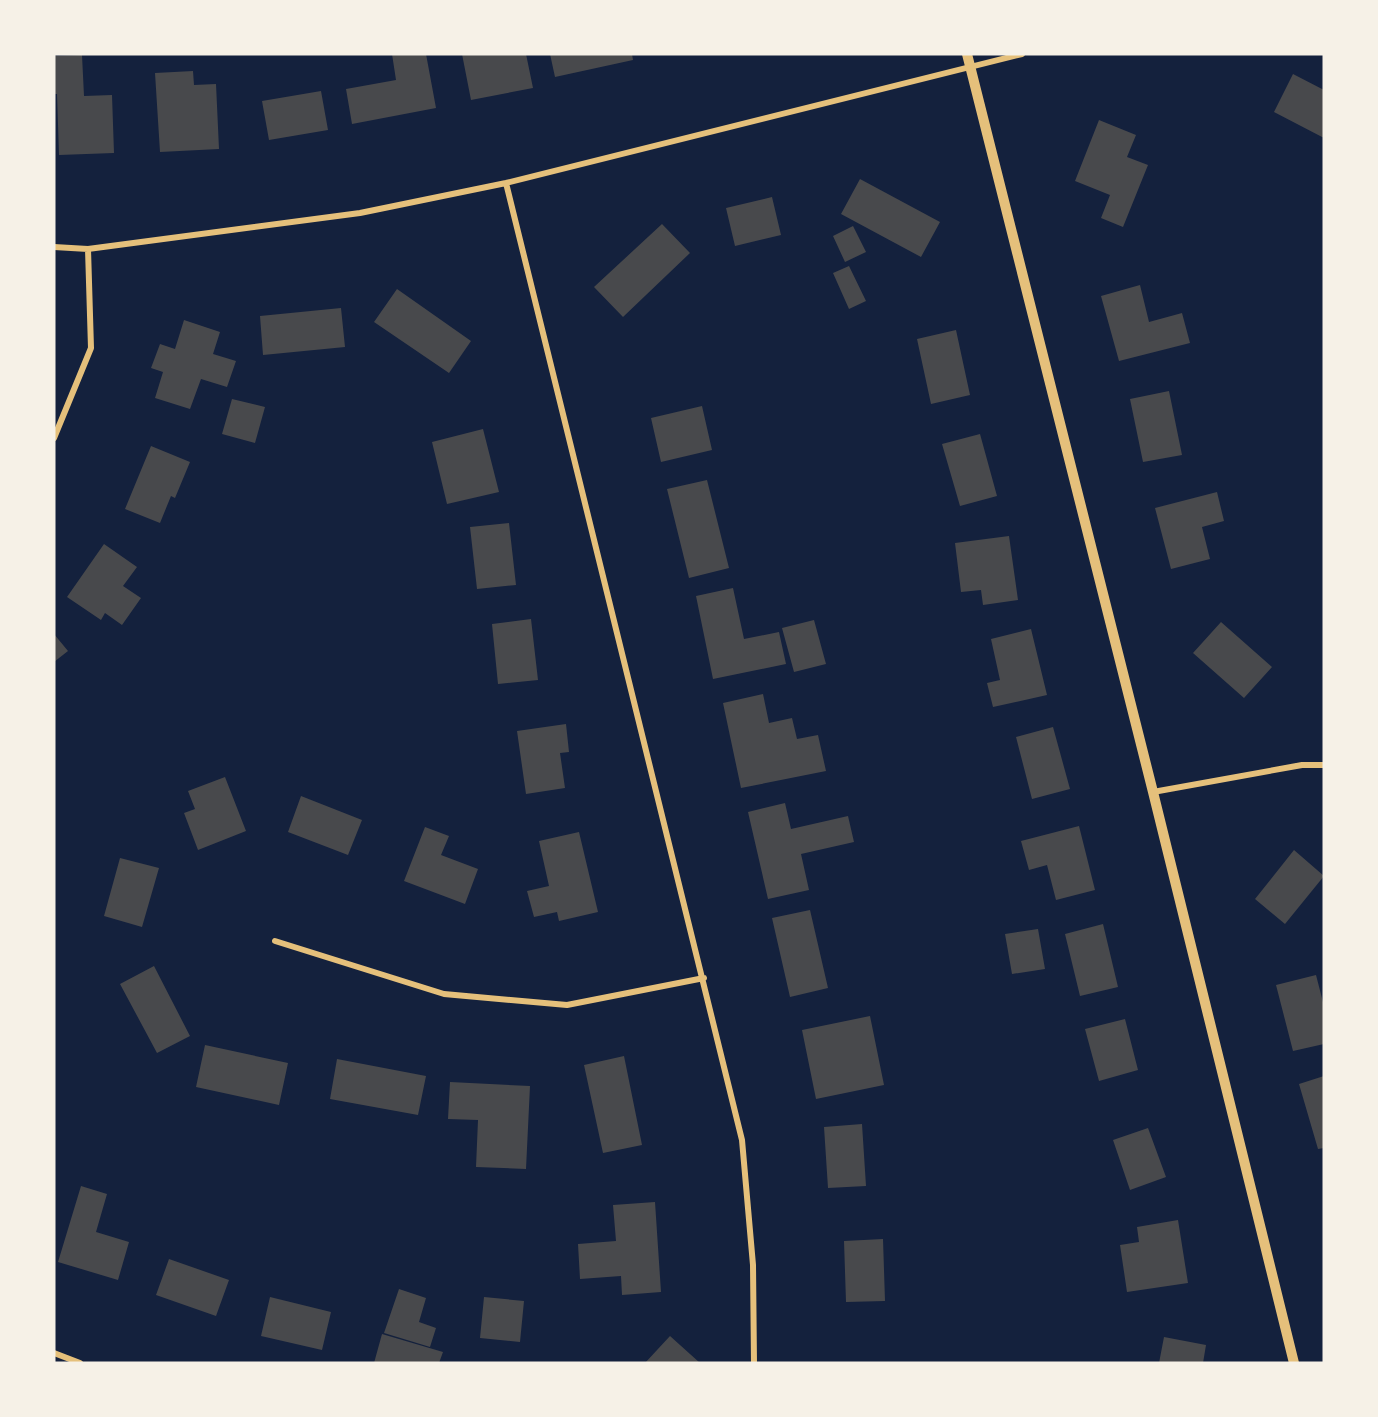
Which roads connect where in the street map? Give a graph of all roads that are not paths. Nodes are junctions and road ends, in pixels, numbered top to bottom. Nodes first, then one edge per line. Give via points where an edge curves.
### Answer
1 (967, 54) edge
2 (1022, 54) edge
3 (970, 66) junction
4 (506, 183) junction
5 (54, 247) edge
6 (88, 249) junction
7 (54, 438) edge
8 (1324, 765) edge
9 (1153, 792) junction
10 (275, 940) dead end
11 (704, 978) junction
12 (54, 1353) edge
13 (80, 1363) edge
14 (754, 1363) edge
15 (1294, 1363) edge

1 - 3 street
2 - 3 street
3 - 4 street
3 - 9 street
4 - 6 street via 360,213
4 - 11 street
5 - 6 street
6 - 7 street via 91,348
8 - 9 street via 1302,765
9 - 15 street
10 - 11 street via 444,994 567,1005
11 - 14 street via 742,1140 753,1265
12 - 13 street

